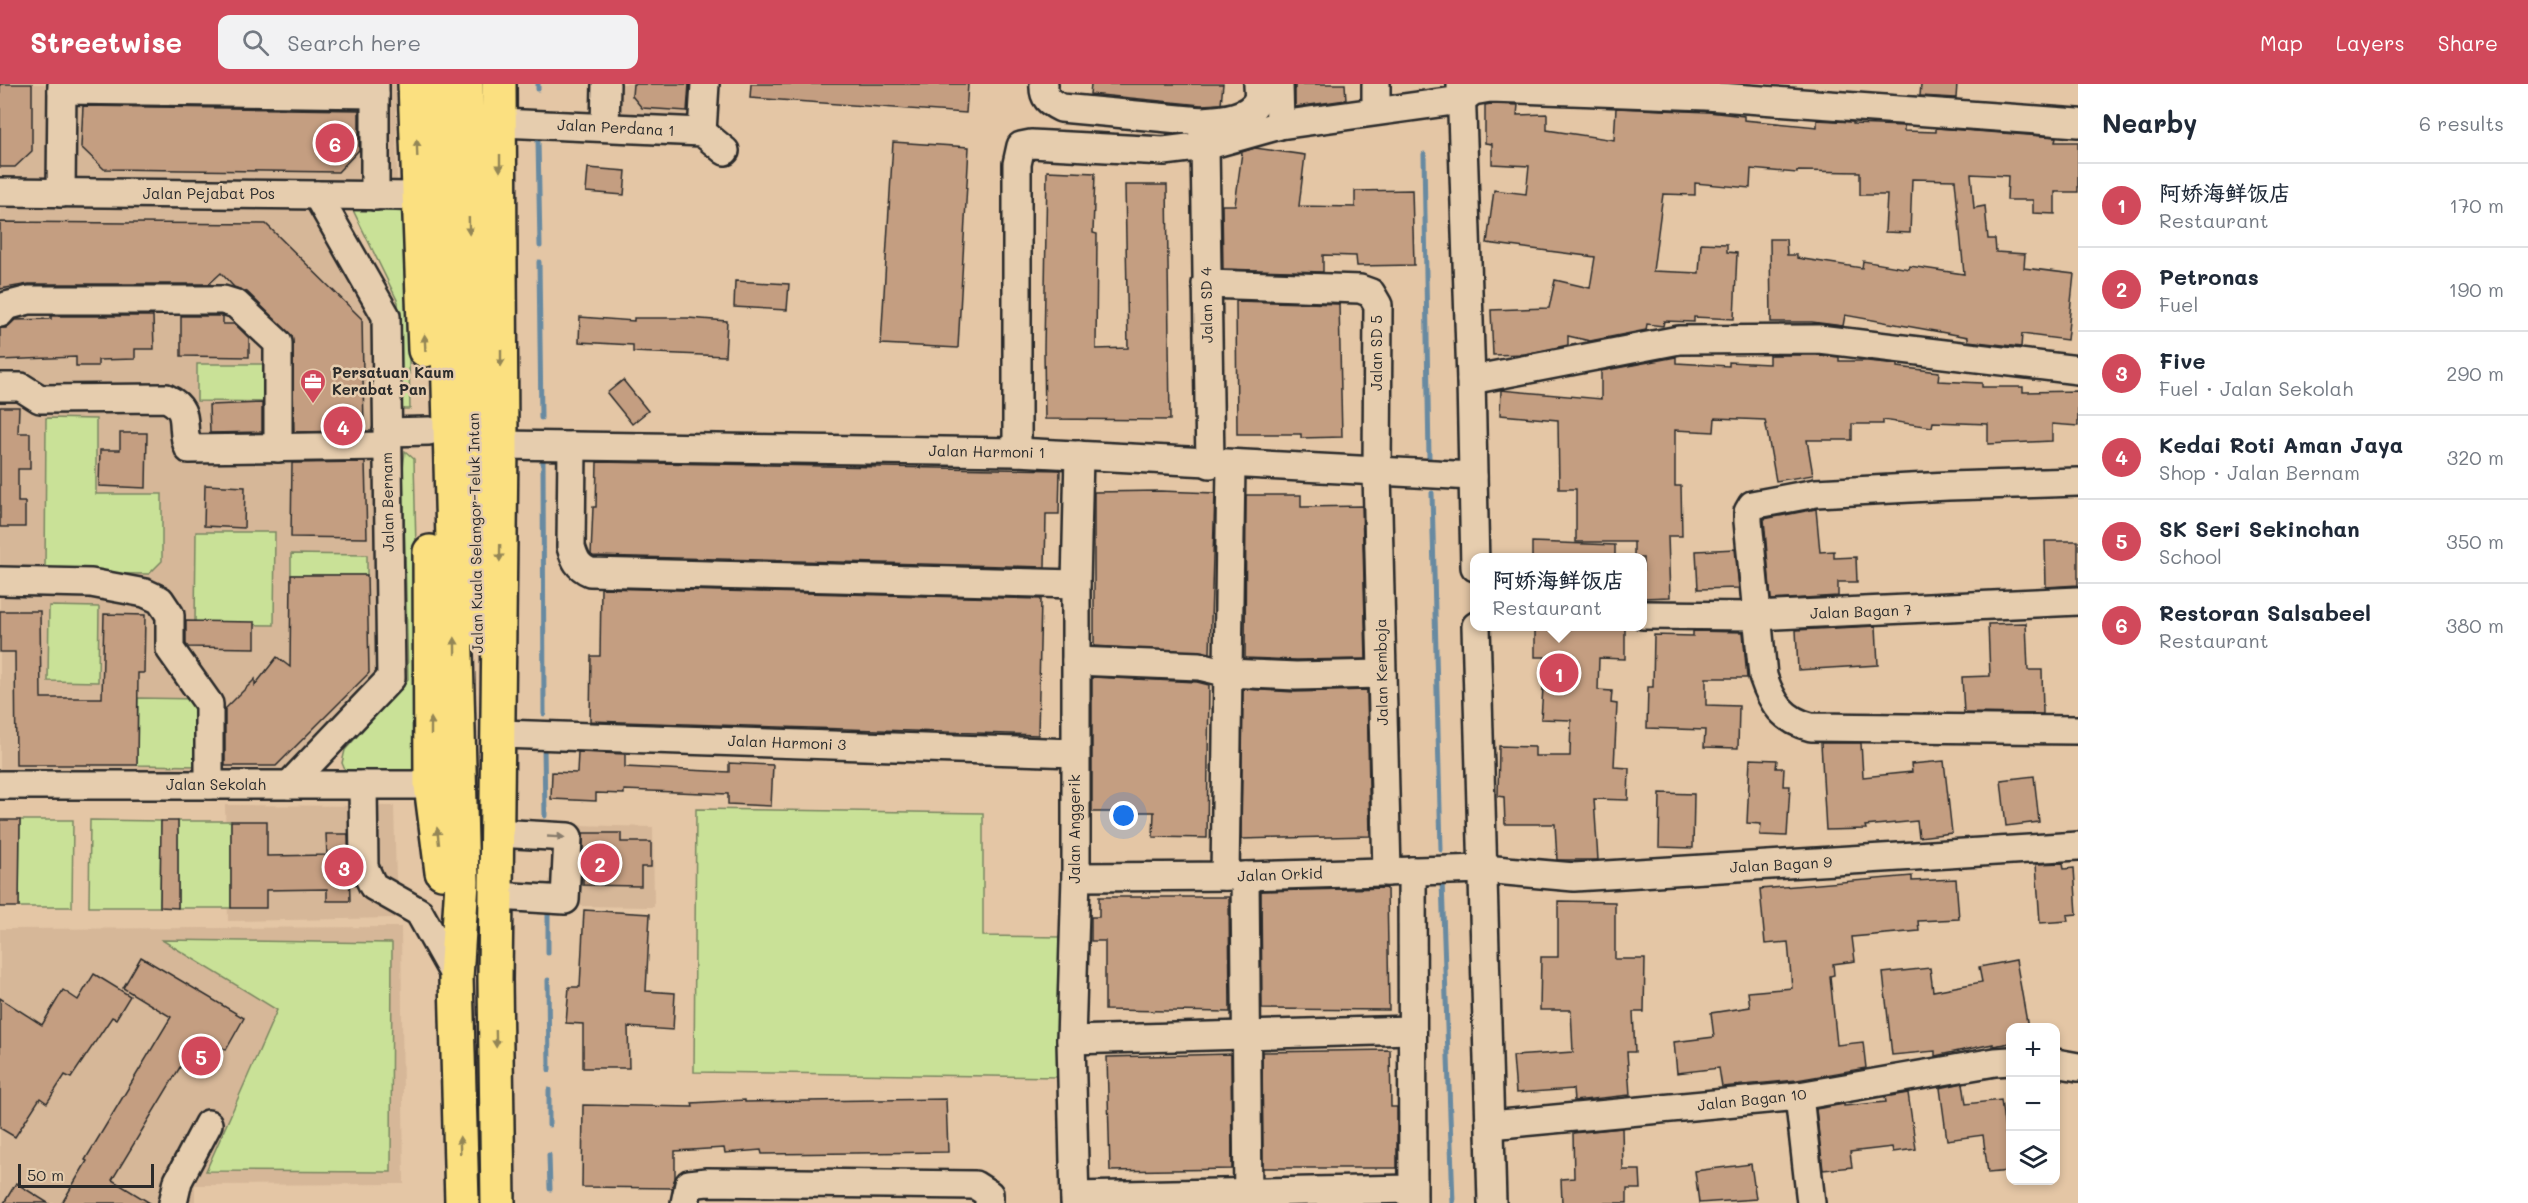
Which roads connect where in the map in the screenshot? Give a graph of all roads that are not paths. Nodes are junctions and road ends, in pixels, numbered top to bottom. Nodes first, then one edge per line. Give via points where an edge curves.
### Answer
1 (415, 84) edge
2 (441, 84) edge
3 (466, 84) edge
4 (499, 84) edge
5 (606, 84) edge
6 (705, 84) edge
7 (1044, 84) edge
8 (1258, 84) edge
9 (1279, 84) edge
10 (1376, 84) edge
11 (62, 87) edge
12 (375, 89) edge
13 (1461, 92) edge
14 (1376, 111) junction
15 (500, 123) junction
16 (2078, 123) edge
17 (1280, 125) junction
18 (605, 127) junction
19 (702, 132) junction
20 (1203, 133) junction
21 (725, 151) dead end
22 (0, 192) edge
23 (61, 193) junction
24 (317, 195) junction
25 (375, 196) junction
26 (418, 196) junction
27 (1206, 284) junction
28 (0, 313) edge
29 (2078, 370) edge
30 (1471, 380) junction
31 (0, 387) edge
32 (429, 431) junction
33 (387, 439) junction
34 (501, 445) junction
35 (572, 446) junction
36 (278, 448) junction
37 (1017, 452) junction
38 (1079, 455) junction
39 (1220, 464) junction
40 (1377, 473) junction
41 (1473, 476) junction
42 (2078, 483) edge
43 (1475, 553) edge
44 (0, 581) edge
45 (1076, 584) junction
46 (2078, 601) edge
47 (1647, 615) edge
48 (1756, 616) junction
49 (1476, 631) edge
50 (1076, 661) junction
51 (1228, 673) junction
52 (1382, 674) junction
53 (478, 720) junction
54 (2078, 730) edge
55 (1075, 753) junction
56 (0, 785) edge
57 (209, 785) junction
58 (289, 785) junction
59 (363, 785) junction
60 (432, 785) junction
61 (498, 833) junction
62 (2078, 846) edge
63 (1484, 869) junction
64 (1399, 871) junction
65 (1076, 876) junction
66 (1235, 876) junction
67 (498, 896) junction
68 (456, 978) junction
69 (495, 980) junction
70 (1411, 1030) junction
71 (1247, 1035) junction
72 (1071, 1040) junction
73 (2006, 1061) edge
74 (2060, 1064) edge
75 (2078, 1067) edge
76 (1799, 1096) junction
77 (208, 1124) dead end
78 (1491, 1125) junction
79 (1412, 1196) edge
80 (1248, 1198) edge
81 (1075, 1199) edge
82 (173, 1203) edge
83 (462, 1203) edge
84 (498, 1203) edge
85 (685, 1203) edge
86 (989, 1203) edge
87 (1492, 1203) edge
88 (1811, 1203) edge

26 -> 1 highway, Jalan Kuala Selangor-Teluk Intan
53 -> 2 highway, Jalan Kuala Selangor-Teluk Intan
3 -> 53 highway, Jalan Kuala Selangor-Teluk Intan
4 - 15 highway, Jalan Kuala Selangor-Teluk Intan
5 - 18 street
6 - 19 street
7 - 20 street via 1043,93 1050,103 1061,108
8 - 20 street via 1258,98 1251,108
9 - 17 street
10 - 14 street
11 - 12 street
11 - 23 street
12 - 25 street
13 - 14 street
13 - 16 street via 1490,88 1706,96
13 - 30 street
14 - 17 street
15 - 18 street, Jalan Perdana 1
15 -> 34 highway, Jalan Kuala Selangor-Teluk Intan
17 - 20 street
18 - 19 street, Jalan Perdana 1
19 - 21 street
20 - 27 street, Jalan SD 4
20 - 37 street via 1164,151 1022,146 1017,164
22 - 23 street, Jalan Pejabat Pos
23 - 24 street, Jalan Pejabat Pos
24 - 25 street, Jalan Pejabat Pos
24 - 33 street, Jalan Bernam via 386,316
25 - 26 street, Jalan Pejabat Pos
32 -> 26 highway, Jalan Kuala Selangor-Teluk Intan
27 - 39 street, Jalan SD 4
27 - 40 street, Jalan SD 5 via 1360,289 1371,293 1378,305
28 - 36 street via 6,306 29,300 223,300 236,304 278,343
29 - 30 street via 1819,339 1679,340
30 - 41 street
31 - 36 street via 21,387 40,399 166,398 177,403 184,415 189,450
32 - 33 street
60 -> 32 highway, Jalan Kuala Selangor-Teluk Intan
33 - 36 street
33 - 58 street, Jalan Bernam via 391,678
34 - 35 street, Jalan Harmoni 1
34 -> 53 highway, Jalan Kuala Selangor-Teluk Intan
35 - 37 street, Jalan Harmoni 1
35 - 45 street via 572,547 581,568 590,572
37 - 38 street, Jalan Harmoni 1
38 - 39 street, Jalan Harmoni 1
38 - 45 street, Jalan Anggerik
39 - 40 street, Jalan Harmoni 1
39 - 51 street, Jalan SD 4
40 - 41 street, Jalan Harmoni 1
40 - 52 street, Jalan Kemboja
41 - 43 street
42 - 48 street via 1816,493 1752,505 1748,521
44 - 57 street via 91,583 145,592 160,600 170,615 170,648 210,704
45 - 50 street, Jalan Anggerik
46 - 48 street, Jalan Bagan 7
47 - 48 street, Jalan Bagan 7
48 - 54 street via 1769,694 1795,723 1821,728
49 - 63 street
50 - 51 street via 1199,666
50 - 55 street, Jalan Anggerik
51 - 52 street
51 - 66 street, Jalan SD 4
52 - 64 street, Jalan Kemboja
53 - 55 street, Jalan Harmoni 3
53 - 61 highway, Jalan Kuala Selangor-Teluk Intan
53 - 68 highway, Jalan Kuala Selangor-Teluk Intan
53 - 69 highway, Jalan Kuala Selangor-Teluk Intan via 480,882
55 - 65 street, Jalan Anggerik
56 - 57 street, Jalan Sekolah
57 - 58 street, Jalan Sekolah
58 - 59 street, Jalan Sekolah
59 - 60 street, Jalan Sekolah
59 - 68 street via 364,867 373,886 419,912
68 -> 60 highway, Jalan Kuala Selangor-Teluk Intan
61 - 67 highway, Jalan Kuala Selangor-Teluk Intan
61 -> 67 street via 568,837 565,900
62 - 63 street, Jalan Bagan 9 via 1574,877
63 - 64 street, Jalan Orkid
63 - 78 street
64 - 66 street, Jalan Orkid
64 - 70 street, Jalan Kemboja
65 - 66 street, Jalan Orkid
65 - 72 street, Jalan Anggerik
66 - 71 street, Jalan SD 4
67 - 69 highway, Jalan Kuala Selangor-Teluk Intan
83 -> 68 highway, Jalan Kuala Selangor-Teluk Intan
69 -> 84 highway, Jalan Kuala Selangor-Teluk Intan
70 - 71 street
70 - 79 street, Jalan Kemboja
71 - 72 street
71 - 80 street, Jalan SD 4
72 - 81 street, Jalan Anggerik
73 - 76 street, Jalan Bagan 10
74 - 75 street
76 - 78 street, Jalan Bagan 10
76 - 88 street
77 - 82 street via 178,1180
78 - 87 street
79 - 80 street
80 - 81 street
85 - 86 street via 689,1185 707,1182 975,1185 989,1194

